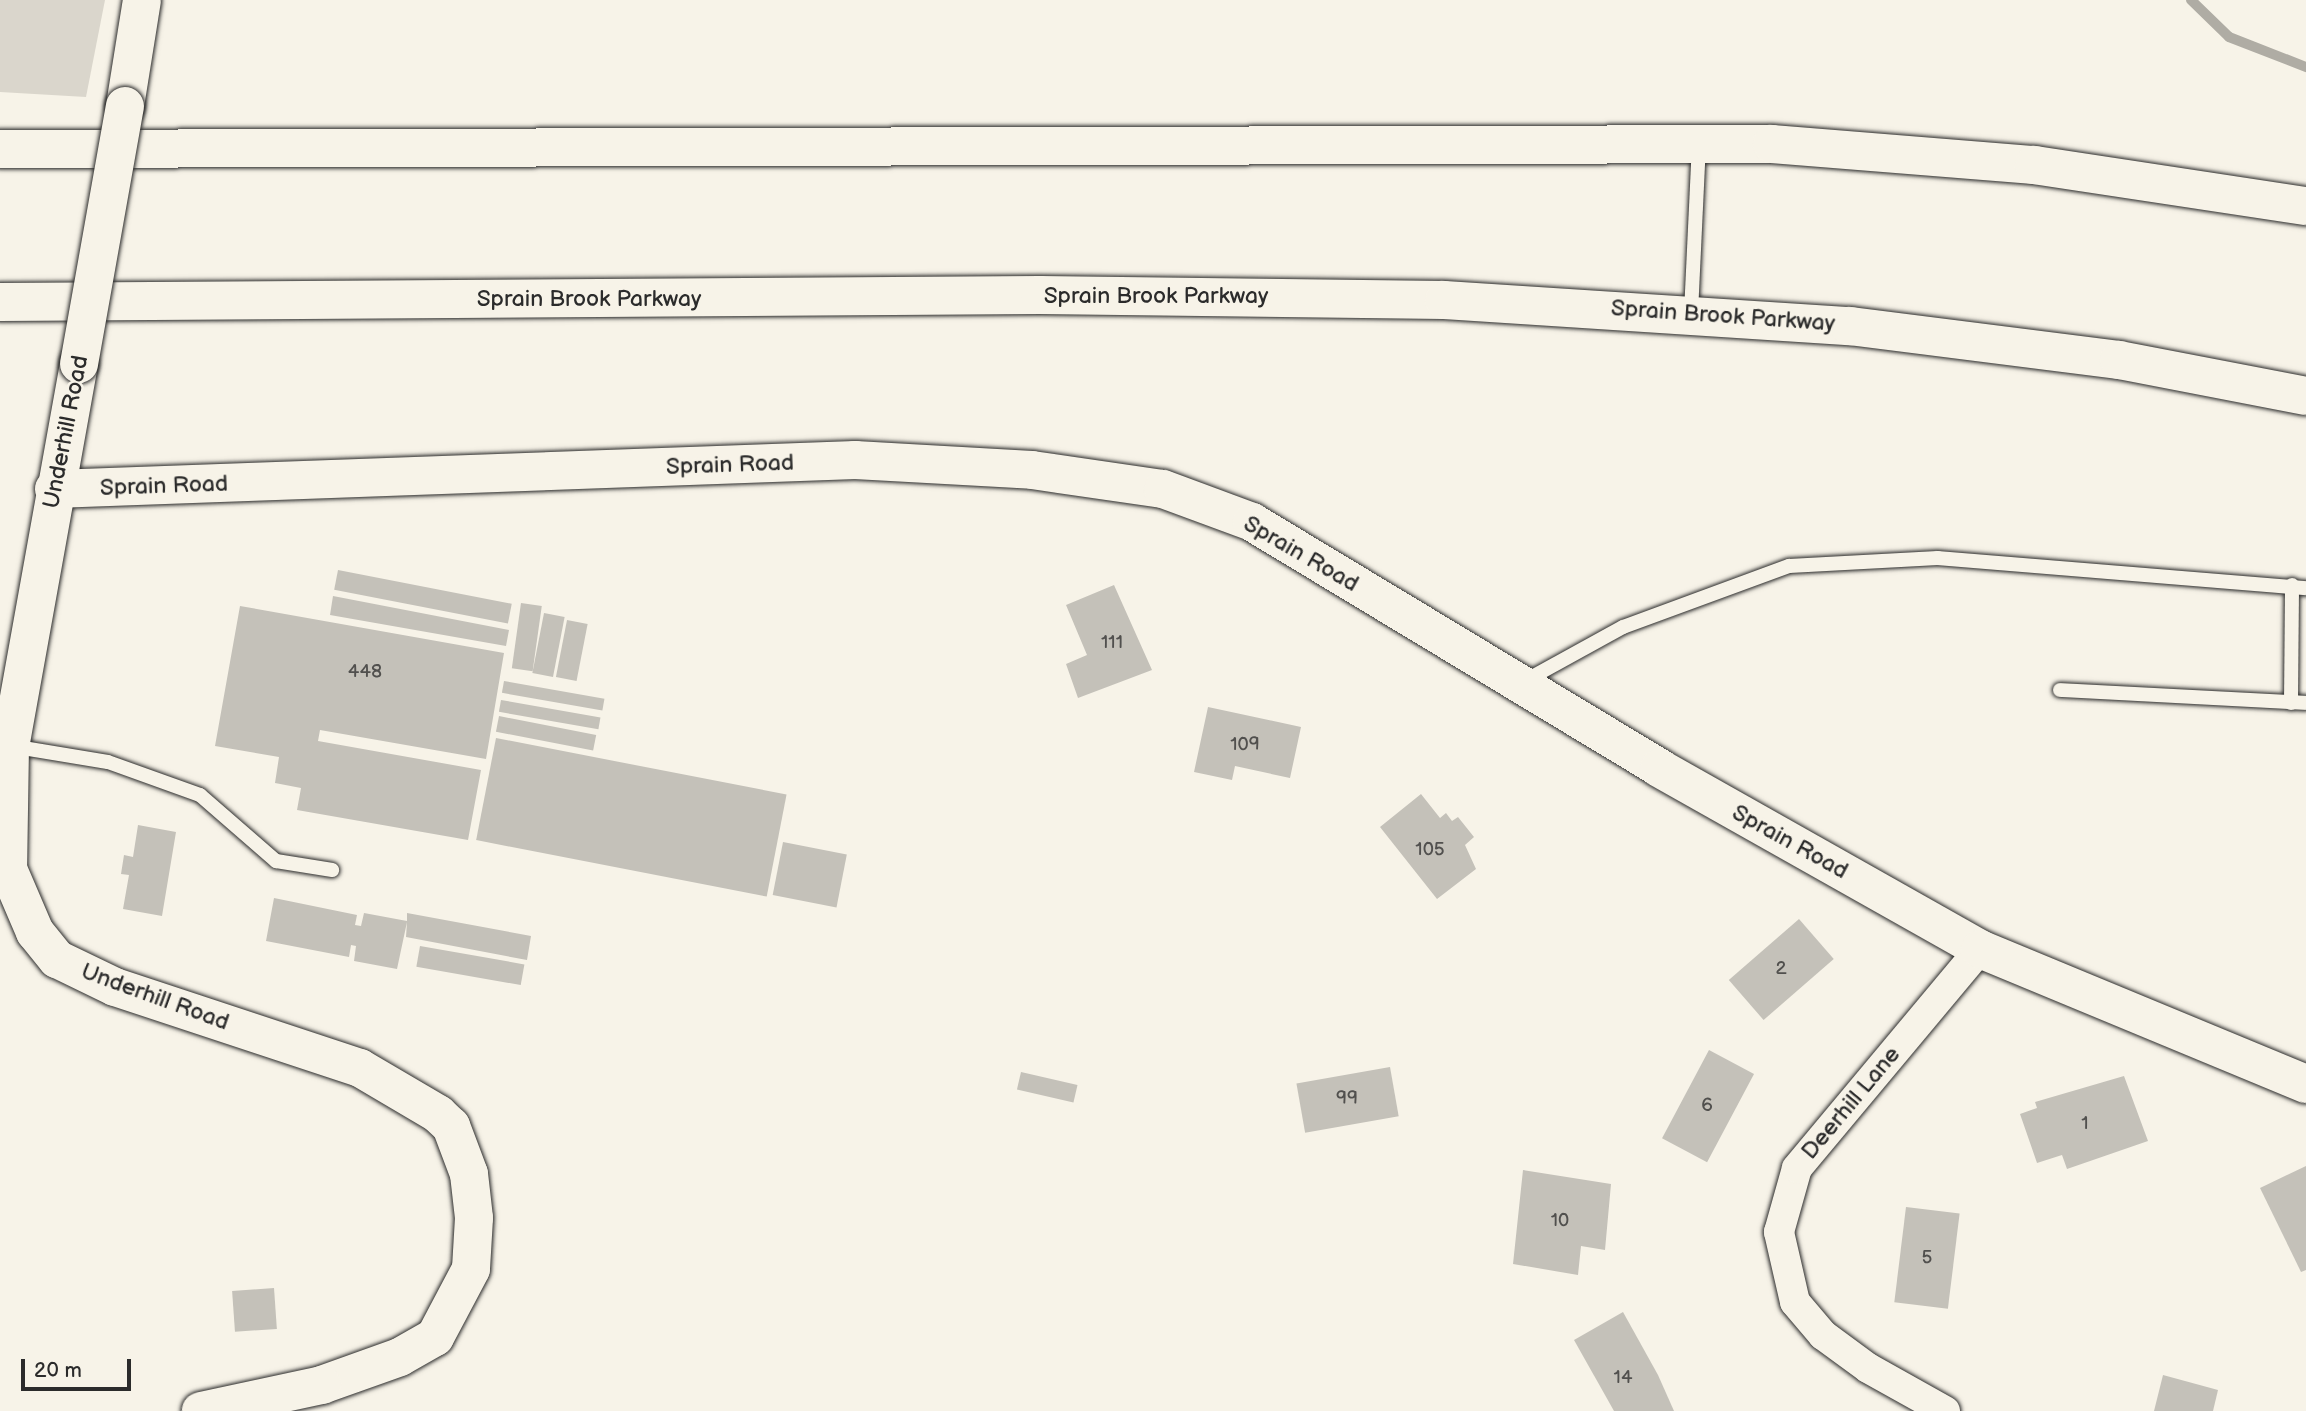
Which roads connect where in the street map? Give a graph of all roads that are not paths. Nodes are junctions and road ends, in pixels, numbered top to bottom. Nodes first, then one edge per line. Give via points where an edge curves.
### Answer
1 (142, 0) edge
2 (1699, 143) junction
3 (0, 149) edge
4 (2306, 206) edge
5 (0, 302) edge
6 (1690, 313) junction
7 (2306, 396) edge
8 (54, 489) junction
9 (2299, 586) edge
10 (1519, 684) junction
11 (2060, 690) dead end
12 (2291, 703) junction
13 (2306, 703) edge
14 (10, 746) junction
15 (332, 870) dead end
16 (1980, 949) junction
17 (2306, 1084) edge
18 (201, 1411) edge
19 (1945, 1411) edge

1 - 8 main road, Underhill Road, bridge
2 - 3 main road
2 - 4 main road via 2034,165
2 - 6 lane
5 - 6 main road, Sprain Brook Parkway via 1188,296 1444,300
6 - 7 main road, Sprain Brook Parkway via 1984,341
8 - 10 main road, Sprain Road via 855,460 1032,470 1163,489 1252,522
8 - 14 main road, Underhill Road
9 - 10 lane via 1938,558 1789,566 1623,627
9 - 12 lane
10 - 16 main road, Sprain Road
11 - 12 lane
12 - 13 lane
14 - 15 lane via 108,762 200,794 276,861
14 - 18 main road, Underhill Road via 8,869 35,932 57,959 115,986 360,1068 451,1126 469,1174 474,1218 471,1269 435,1337 400,1357 322,1385
16 - 17 main road, Sprain Road
16 - 19 street, Deerhill Lane via 1797,1168 1779,1232 1795,1302 1823,1335 1868,1368

